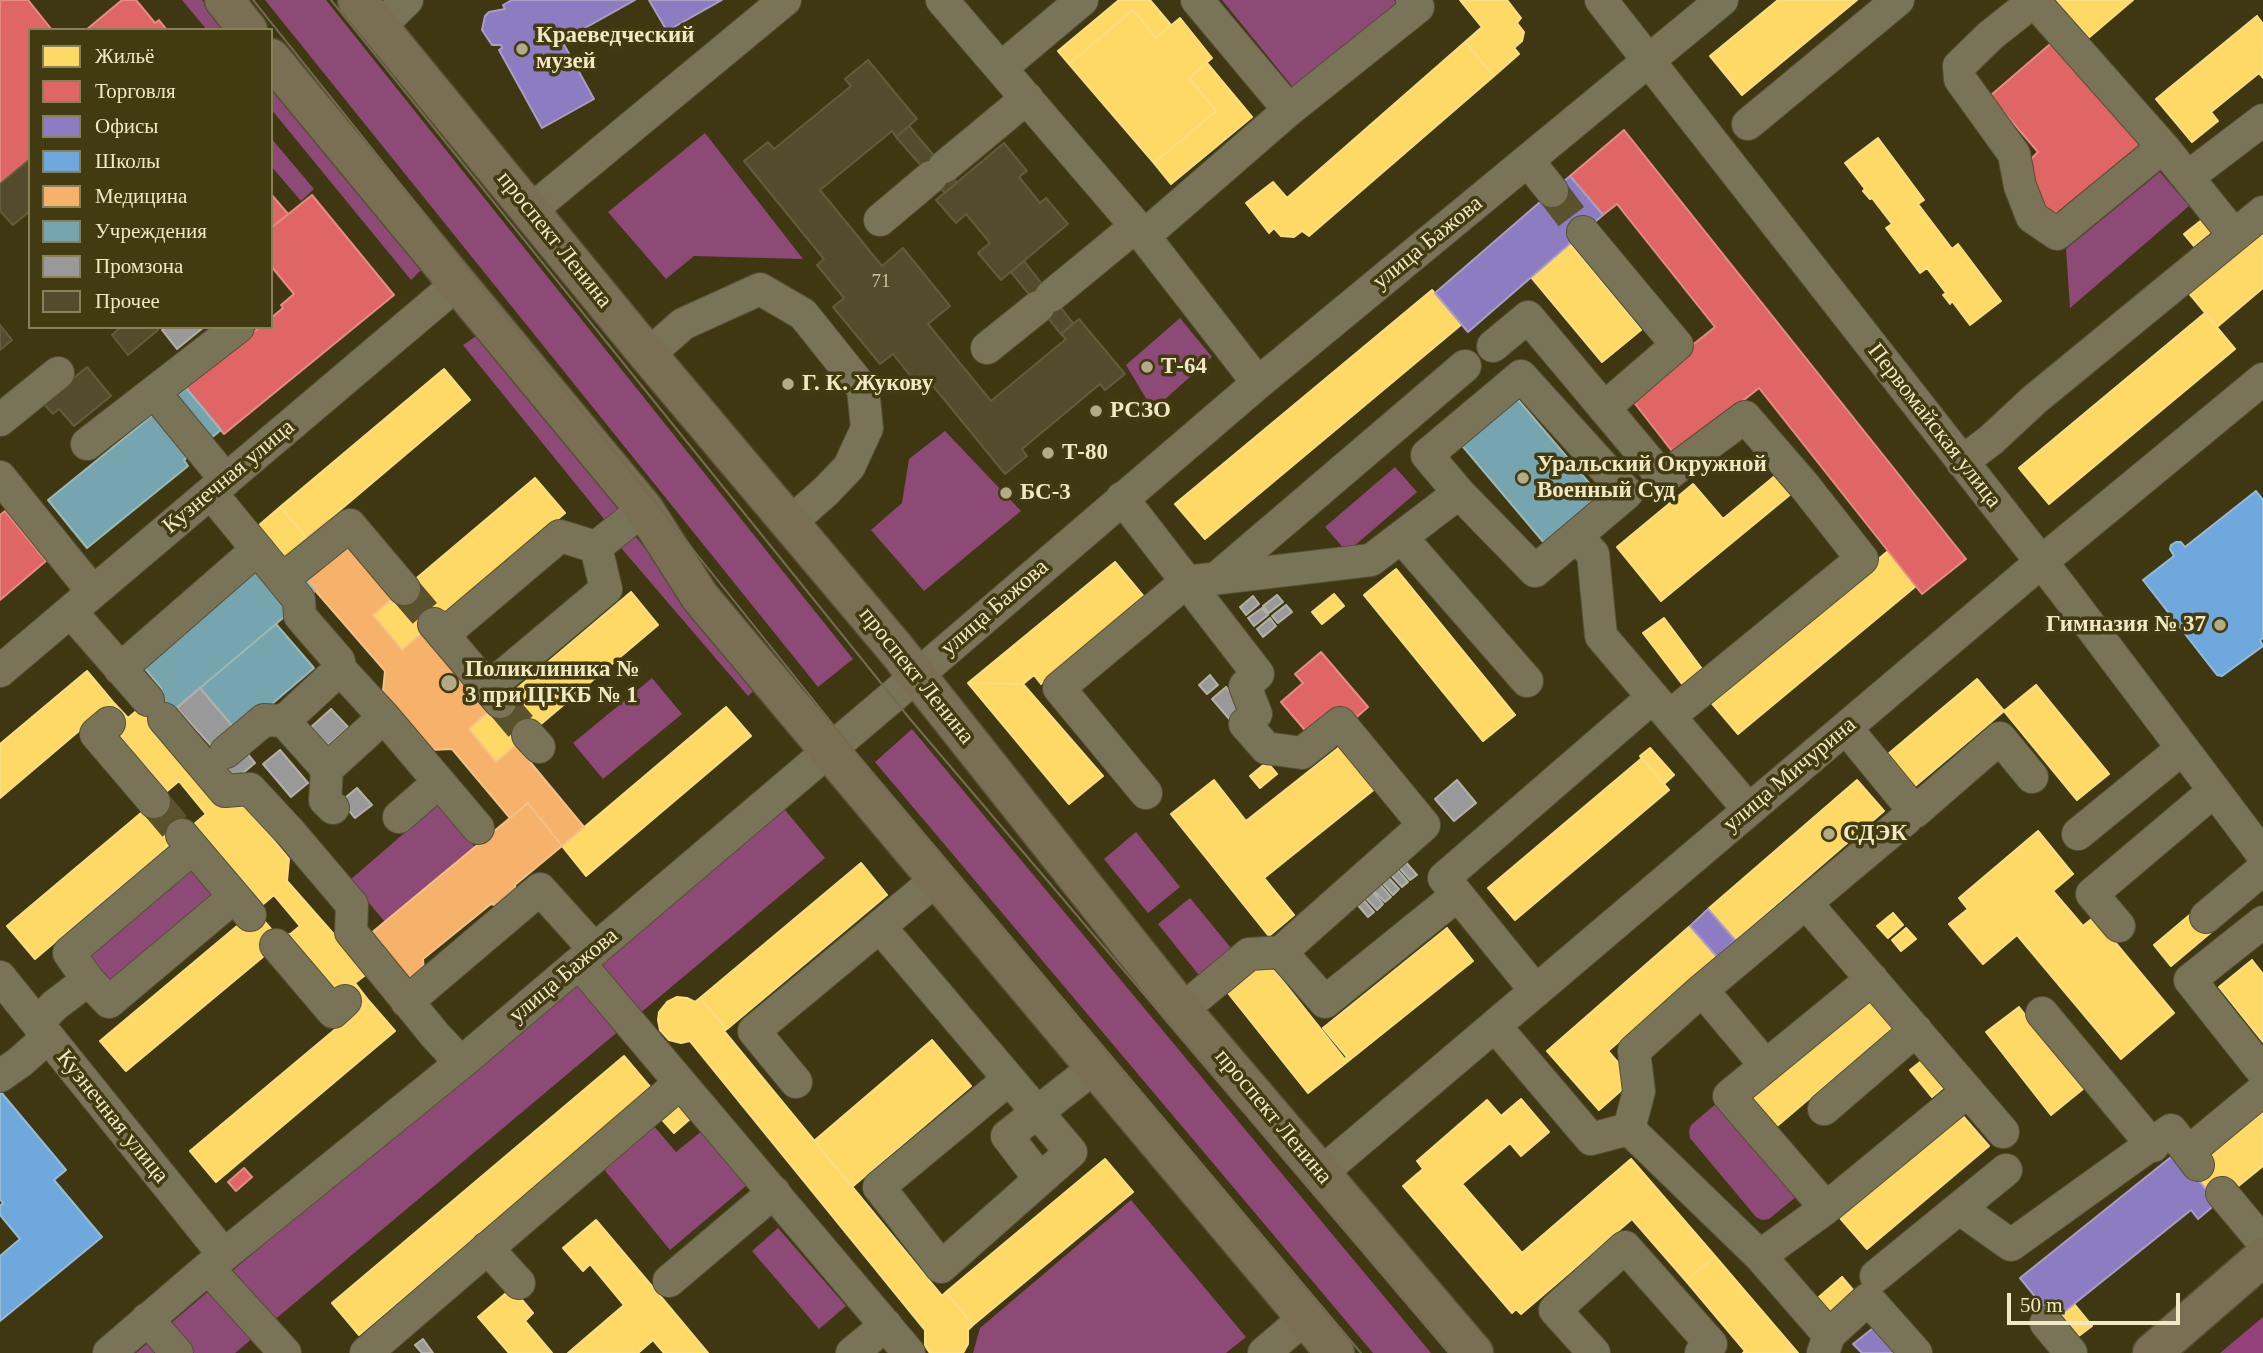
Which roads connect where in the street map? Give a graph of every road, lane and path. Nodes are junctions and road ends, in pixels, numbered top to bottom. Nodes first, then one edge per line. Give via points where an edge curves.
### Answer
1 (224, 0) edge
2 (407, 0) edge
3 (942, 0) edge
4 (1082, 0) edge
5 (1196, 0) edge
6 (1412, 0) edge
7 (1601, 0) edge
8 (1722, 0) edge
9 (1898, 0) edge
10 (2033, 0) edge
11 (780, 2) edge
12 (368, 13) edge
13 (246, 28) edge
14 (273, 60) edge
15 (1647, 61) junction
16 (1001, 68) junction
17 (1027, 98) junction
18 (1289, 110) junction
19 (1748, 124) dead end
20 (2259, 131) edge
21 (2163, 147) junction
22 (1528, 161) junction
23 (2188, 177) junction
24 (1552, 191) tunnel mouth
25 (530, 211) junction
26 (2263, 212) edge
27 (880, 220) dead end
28 (1140, 231) junction
29 (1583, 232) tunnel mouth
30 (2234, 235) junction
31 (458, 284) junction
32 (235, 329) edge
33 (1493, 346) dead end
34 (987, 348) dead end
35 (648, 355) junction
36 (1465, 366) dead end
37 (58, 373) dead end
38 (2263, 379) edge
39 (1258, 383) junction
40 (155, 393) junction
41 (1604, 408) junction
42 (0, 420) edge
43 (86, 444) dead end
44 (1962, 462) junction
45 (219, 486) junction
46 (4, 492) edge
47 (1459, 493) junction
48 (1122, 498) junction
49 (644, 509) junction
50 (790, 523) junction
51 (1402, 538) junction
52 (1591, 545) junction
53 (596, 547) junction
54 (245, 560) dead end
55 (2040, 563) junction
56 (1218, 576) junction
57 (283, 579) junction
58 (1186, 582) junction
59 (404, 589) tunnel mouth
60 (82, 602) junction
61 (340, 669) junction
62 (0, 671) edge
63 (916, 676) junction
64 (1527, 681) dead end
65 (132, 701) junction
66 (1662, 706) junction
67 (384, 717) junction
68 (284, 722) junction
69 (1846, 728) junction
70 (2182, 749) junction
71 (830, 750) junction
72 (226, 752) dead end
73 (327, 769) junction
74 (2032, 777) dead end
75 (439, 782) junction
76 (2214, 790) junction
77 (1146, 793) dead end
78 (154, 802) tunnel mouth
79 (333, 808) dead end
80 (1749, 810) junction
81 (400, 817) dead end
82 (1906, 819) dead end
83 (478, 828) dead end
84 (2078, 834) dead end
85 (2263, 855) edge
86 (2263, 869) edge
87 (937, 878) junction
88 (1806, 903) junction
89 (1445, 905) dead end
90 (2206, 917) dead end
91 (2263, 922) edge
92 (2119, 926) dead end
93 (880, 927) junction
94 (276, 946) dead end
95 (1281, 952) junction
96 (587, 956) junction
97 (0, 977) edge
98 (1872, 979) junction
99 (88, 980) junction
100 (362, 987) junction
101 (1702, 990) junction
102 (1536, 991) junction
103 (407, 1002) junction
104 (1182, 1010) junction
105 (2042, 1013) dead end
106 (1495, 1026) junction
107 (42, 1030) junction
108 (1916, 1030) junction
109 (461, 1063) junction
110 (1766, 1066) junction
111 (1095, 1067) junction
112 (2263, 1072) edge
113 (0, 1076) edge
114 (1009, 1079) junction
115 (796, 1082) dead end
116 (680, 1083) junction
117 (2263, 1090) edge
118 (1968, 1091) junction
119 (1824, 1109) dead end
120 (1037, 1112) junction
121 (1629, 1129) junction
122 (2004, 1132) dead end
123 (2153, 1146) junction
124 (2006, 1170) dead end
125 (1320, 1174) junction
126 (774, 1192) junction
127 (2222, 1193) dead end
128 (1826, 1208) junction
129 (1960, 1209) junction
130 (2263, 1242) edge
131 (487, 1248) junction
132 (1760, 1256) junction
133 (2263, 1257) edge
134 (216, 1262) junction
135 (1876, 1276) dead end
136 (669, 1281) dead end
137 (519, 1283) dead end
138 (1306, 1318) junction
139 (147, 1319) junction
140 (2046, 1323) dead end
141 (886, 1325) junction
142 (1826, 1344) edge
143 (2171, 1347) edge
144 (109, 1353) edge
145 (177, 1353) edge
146 (285, 1353) edge
147 (366, 1353) edge
148 (852, 1353) edge
149 (909, 1353) edge
150 (1264, 1353) edge
151 (1335, 1353) edge
152 (1474, 1353) edge
153 (1594, 1353) edge
154 (1701, 1353) edge
155 (1916, 1353) edge
156 (2071, 1353) edge

1 - 13 main road
2 - 12 street
3 - 16 street
4 - 16 street
5 - 18 street
6 - 18 street via 1418,7
7 - 15 street, Первомайская улица
8 - 15 street, улица Бажова
9 - 19 street
10 - 21 street
10 - 21 street via 1959,66 1960,79 2014,154 2032,217 2057,234
11 - 25 street
12 - 25 main road, проспект Ленина
14 - 31 main road
15 - 22 street, улица Бажова
15 - 44 street, Первомайская улица
16 - 17 street
17 - 27 street
17 - 28 street
18 - 28 street
20 - 23 street
21 - 23 street
22 - 24 street
22 - 39 street, улица Бажова
23 - 30 street
25 - 35 main road, проспект Ленина
26 - 30 street
28 - 34 street
28 - 39 street
29 - 41 street via 1677,345
30 - 44 street
31 - 45 street, Кузнечная улица
31 - 49 main road
32 - 40 street
33 - 41 street via 1528,317
35 - 50 main road, проспект Ленина
35 - 50 street via 683,324 760,289 803,314 863,389 867,428 849,467
36 - 56 street
37 - 42 street
38 - 55 street, улица Мичурина
39 - 48 street, улица Бажова
40 - 43 street
40 - 45 street
41 - 66 street via 1663,478 1745,417 1862,559
44 - 55 street, Первомайская улица
45 - 57 street
45 - 60 street, Кузнечная улица
46 - 60 street
47 - 51 street
47 - 52 street via 1535,571
47 - 52 street via 1427,455 1521,376 1628,493
48 - 58 street
48 - 63 street, улица Бажова
49 - 53 street
49 - 71 main road via 700,597
50 - 63 main road, проспект Ленина
51 - 56 street via 1371,560
51 - 64 street
52 - 66 street via 1601,636
53 - 53 street via 606,589 494,695 439,629 560,536
54 - 65 street
55 - 69 street, улица Мичурина
55 - 70 street, Первомайская улица
56 - 58 street
57 - 59 street via 350,525
57 - 61 street via 299,600 300,616 339,661
58 - 77 street via 1059,688
58 - 95 street via 1258,674 1245,686 1256,715 1245,724 1266,748 1302,753 1340,723 1424,825
60 - 62 street, Кузнечная улица
60 - 65 street
61 - 67 street
61 - 68 street
63 - 71 street, улица Бажова
63 - 104 main road, проспект Ленина
65 - 78 street via 96,734
65 - 100 street via 225,791 250,789 352,905 351,933
66 - 80 street
66 - 102 street via 1444,878
67 - 73 street
67 - 75 street
68 - 72 street via 264,720
68 - 73 street
69 - 74 street via 1915,812 2000,738
69 - 80 street, улица Мичурина
70 - 76 street, Первомайская улица
70 - 84 street
71 - 87 main road
71 - 96 street, улица Бажова
73 - 79 street via 325,800
75 - 81 street
75 - 83 street
76 - 85 street, Первомайская улица
76 - 92 street via 2092,894
80 - 102 street, улица Мичурина
82 - 88 street
86 - 90 street
87 - 93 street
87 - 111 main road
88 - 98 street
88 - 101 street
89 - 95 street via 1325,1002
91 - 112 street via 2190,980
93 - 114 street
93 - 115 street via 754,1031
94 - 100 street via 332,1012
95 - 104 street via 1249,954
96 - 103 street via 540,889
96 - 109 street, улица Бажова
96 - 116 street
97 - 107 street, Кузнечная улица
98 - 108 street
98 - 110 street
99 - 99 street via 109,1002 242,906 187,841 69,953
99 - 107 street via 55,1005
100 - 103 street
101 - 110 street
101 - 121 street via 1633,1051 1639,1091
102 - 106 street, улица Мичурина
103 - 109 street
104 - 125 main road, проспект Ленина
105 - 123 street
106 - 121 street via 1591,1139
106 - 125 street, улица Мичурина
107 - 113 street via 20,1062
107 - 134 street, Кузнечная улица
108 - 118 street
108 - 119 street
109 - 134 street, улица Бажова
110 - 128 street via 1729,1097
111 - 120 street
111 - 138 main road
114 - 120 street
114 - 120 street via 878,1187 941,1267 1071,1152
116 - 126 street
116 - 131 street
117 - 123 street via 2198,1154 2171,1130
118 - 122 street
118 - 128 street
121 - 132 street
123 - 129 street via 2011,1245
124 - 129 street
125 - 152 main road, проспект Ленина
126 - 136 street
126 - 141 street
127 - 130 street
128 - 132 street
129 - 135 street
131 - 137 street
131 - 147 street
132 - 142 street
133 - 143 main road
134 - 139 street, улица Бажова
134 - 146 street, Кузнечная улица
138 - 150 street
138 - 151 main road
139 - 144 street, улица Бажова
139 - 145 street
140 - 156 street
141 - 148 street
141 - 149 street
142 - 155 street via 1868,1298
153 - 154 street via 1555,1310 1625,1247 1711,1344

